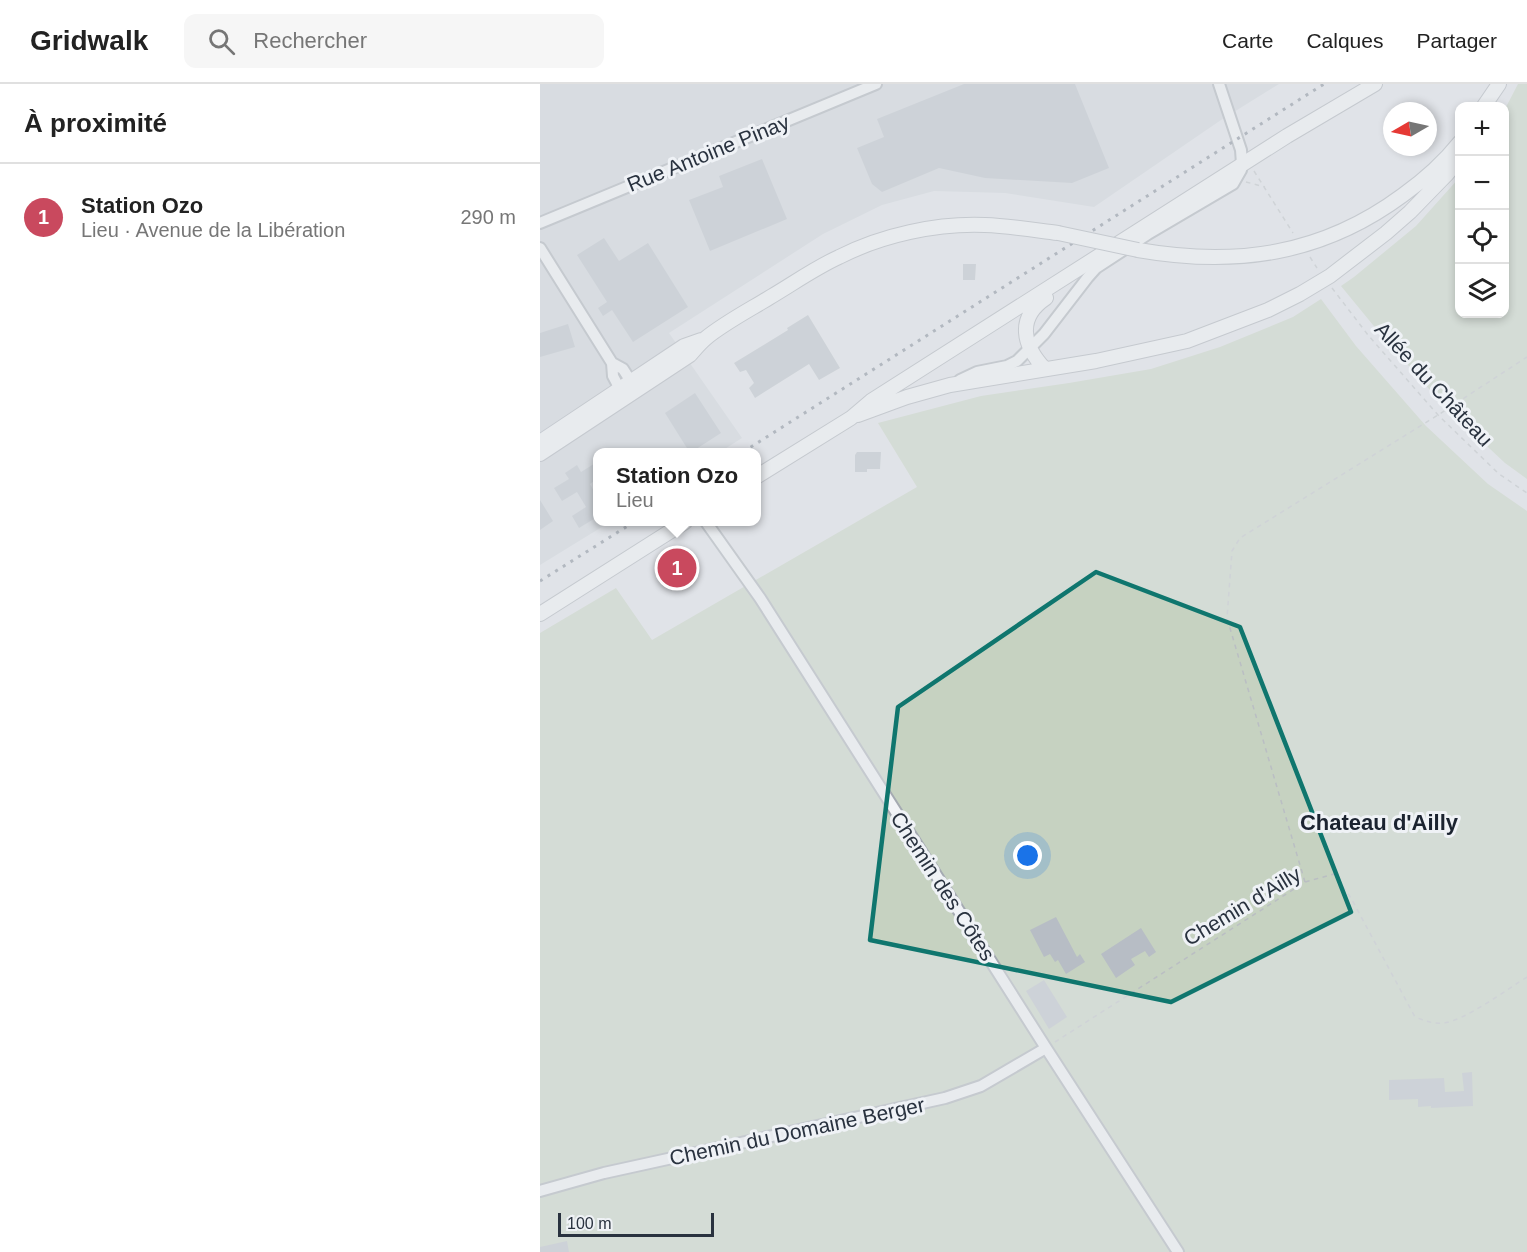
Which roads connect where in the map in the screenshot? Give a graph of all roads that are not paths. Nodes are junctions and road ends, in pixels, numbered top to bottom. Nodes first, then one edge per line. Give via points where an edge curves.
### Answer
1 (876, 84) edge
2 (1220, 84) edge
3 (1375, 84) edge
4 (1499, 84) edge
5 (1487, 102) edge
6 (1455, 147) edge
7 (1245, 163) junction
8 (1455, 164) edge
9 (540, 223) edge
10 (540, 248) edge
11 (1071, 274) junction
12 (1031, 349) junction
13 (1045, 369) junction
14 (950, 385) junction
15 (628, 390) junction
16 (850, 418) junction
17 (540, 442) edge
18 (540, 454) edge
19 (761, 474) edge
20 (679, 526) edge
21 (709, 526) edge
22 (540, 614) edge
23 (1046, 1048) junction
24 (540, 1191) edge
25 (1178, 1252) edge

1 - 9 street, Rue Antoine Pinay
2 - 7 street
3 - 7 street
4 - 5 street
6 - 15 street, bridge via 1390,204 1359,223 1284,251 1222,258 1165,255 1058,233 983,225 892,237 815,269 706,338 684,346
7 - 11 street
7 - 12 street via 1233,184 1096,268
8 - 13 street via 1386,233 1330,276 1268,310 1187,341
10 - 15 street via 612,363 623,369
11 - 12 street via 1030,314 1026,334
11 - 16 street
12 - 13 street
12 - 14 street via 1007,366 977,372
13 - 14 street
14 - 16 street
15 - 17 street
15 - 18 street
16 - 19 street
20 - 22 street
21 - 23 street, Chemin des Côtes via 760,598
23 - 24 street, Chemin du Domaine Berger via 964,1093 604,1173
23 - 25 street, Chemin des Côtes

